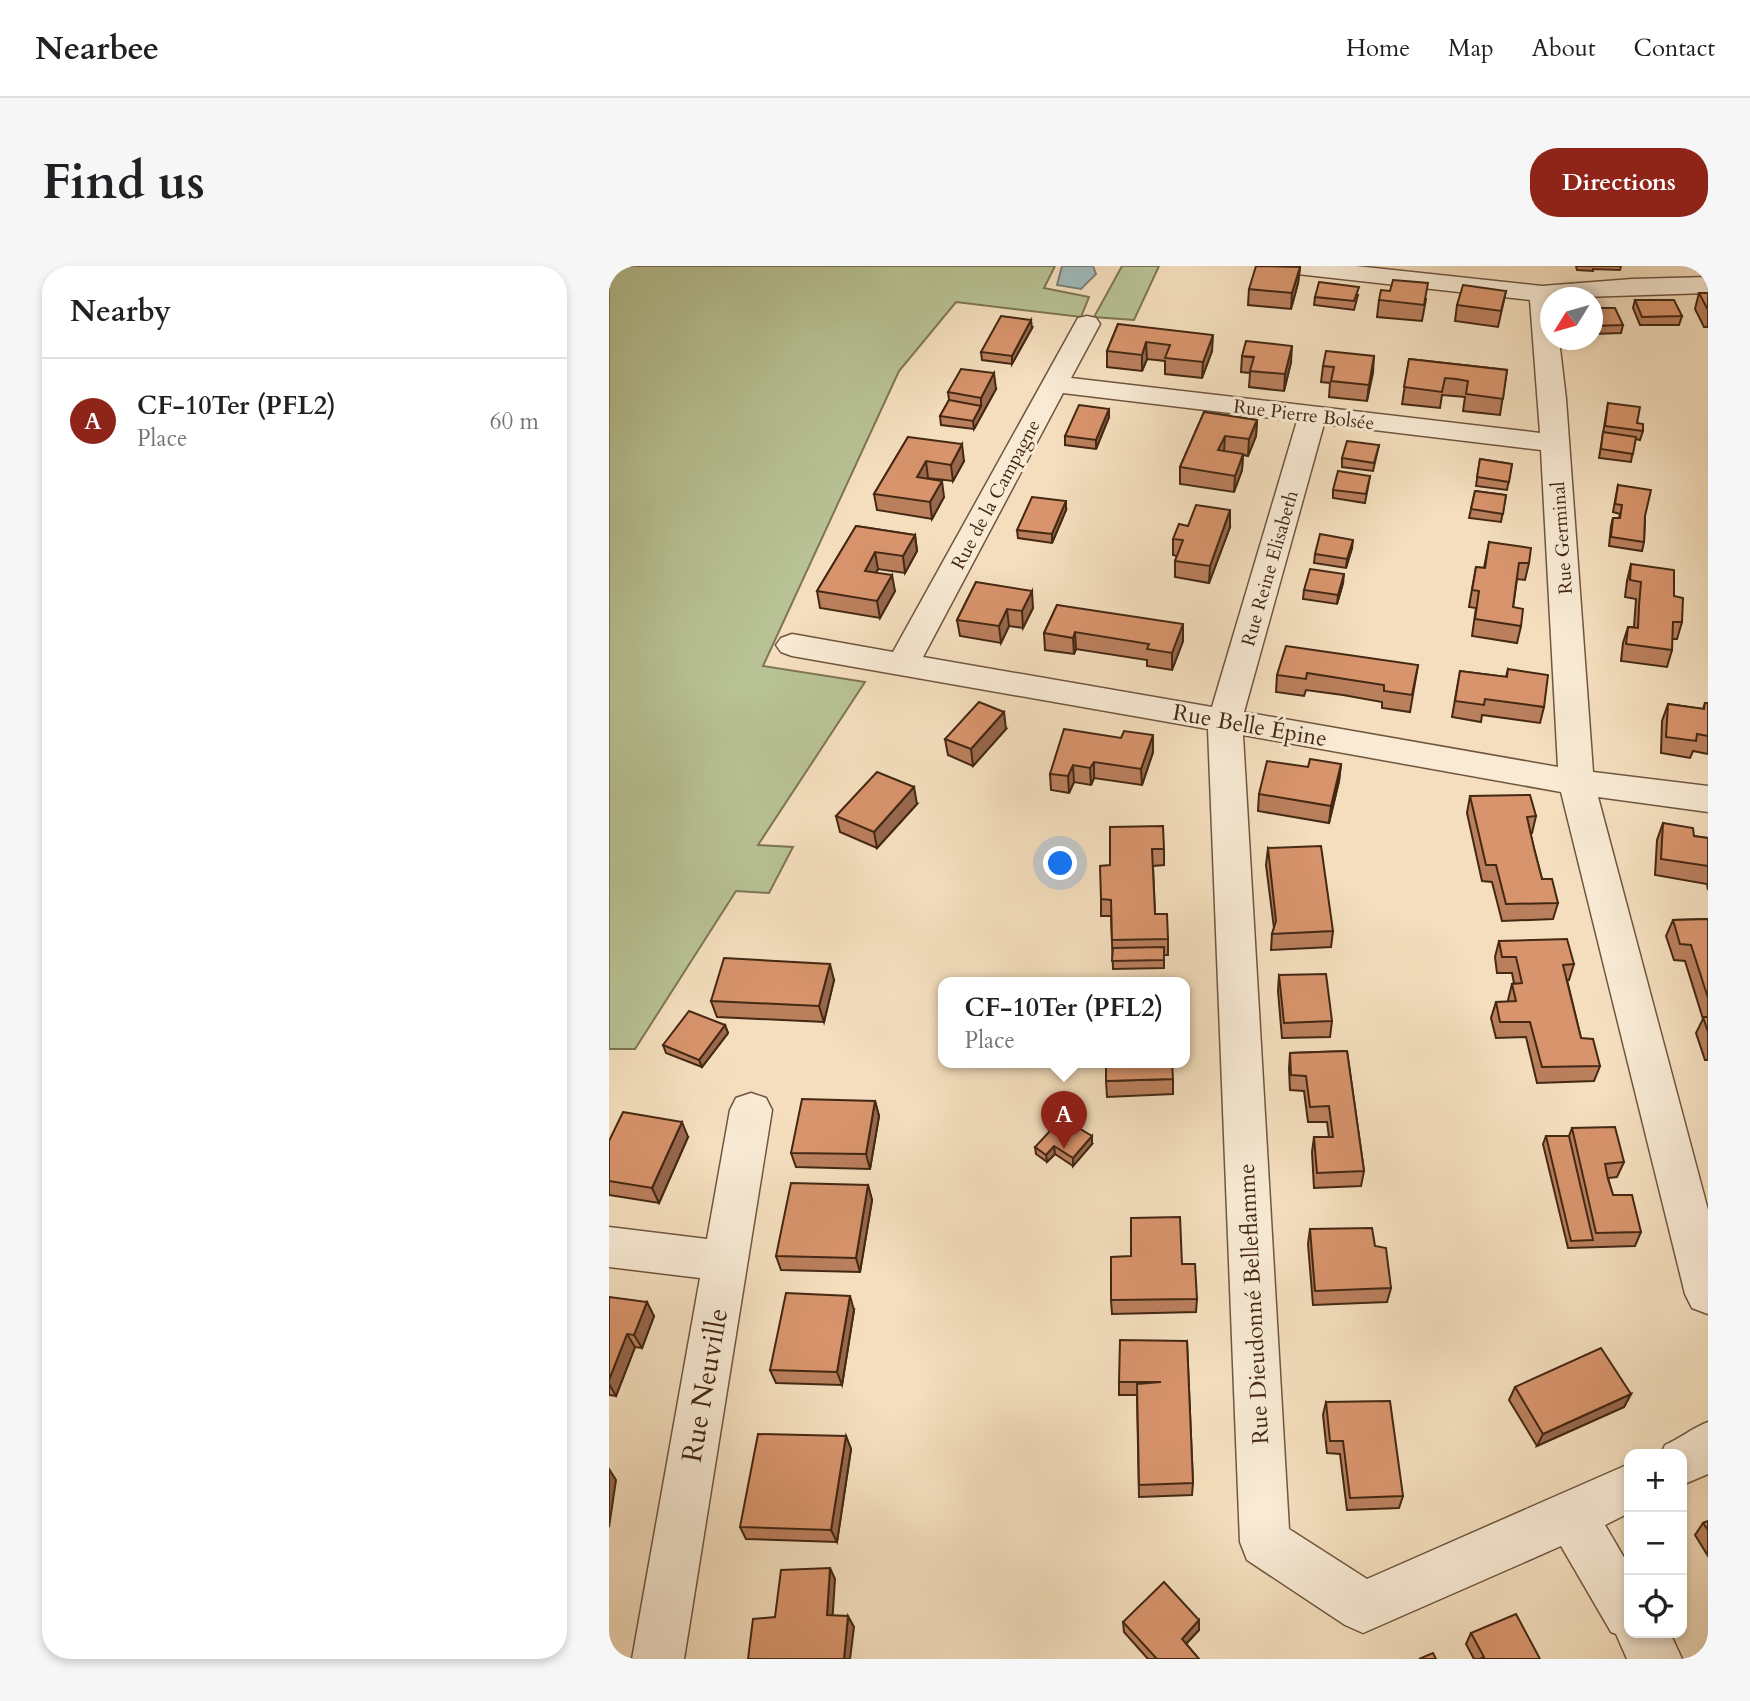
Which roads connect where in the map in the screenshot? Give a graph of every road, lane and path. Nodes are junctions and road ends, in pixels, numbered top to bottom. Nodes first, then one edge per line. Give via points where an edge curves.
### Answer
1 (1288, 266) edge
2 (1708, 285) edge
3 (1603, 289) edge
4 (1540, 294) edge
5 (1087, 324) dead end
6 (1547, 350) edge
7 (1054, 384) junction
8 (1313, 415) junction
9 (1554, 443) junction
10 (792, 645) dead end
11 (903, 664) junction
12 (1225, 721) junction
13 (1576, 782) junction
14 (1708, 799) edge
15 (751, 1111) dead end
16 (609, 1247) edge
17 (725, 1261) junction
18 (1708, 1294) edge
19 (1708, 1445) edge
20 (1687, 1460) edge
21 (1624, 1490) edge
22 (1571, 1516) junction
23 (1624, 1606) edge
24 (1644, 1638) edge
25 (658, 1659) edge
26 (1656, 1659) edge

1 - 4 street
2 - 3 street
5 - 7 street, Rue de la Campagne
6 - 9 street, Rue Germinal
7 - 8 street, Rue Pierre Bolsée
7 - 11 street, Rue de la Campagne
8 - 9 street, Rue Pierre Bolsée
8 - 12 street, Rue Reine Elisabeth
9 - 13 street, Rue Germinal
10 - 11 street, Rue Belle Épine
11 - 12 street, Rue Belle Épine
12 - 13 street, Rue Belle Épine
12 - 22 street, Rue Dieudonné Belleflamme via 1265,1542 1363,1607
13 - 14 street, Rue Belle Épine
13 - 18 street
15 - 17 street, Rue Neuville
16 - 17 street
17 - 25 street, Rue Neuville
19 - 20 street
21 - 22 street, Rue Dieudonné Belleflamme
22 - 23 street
24 - 26 street

